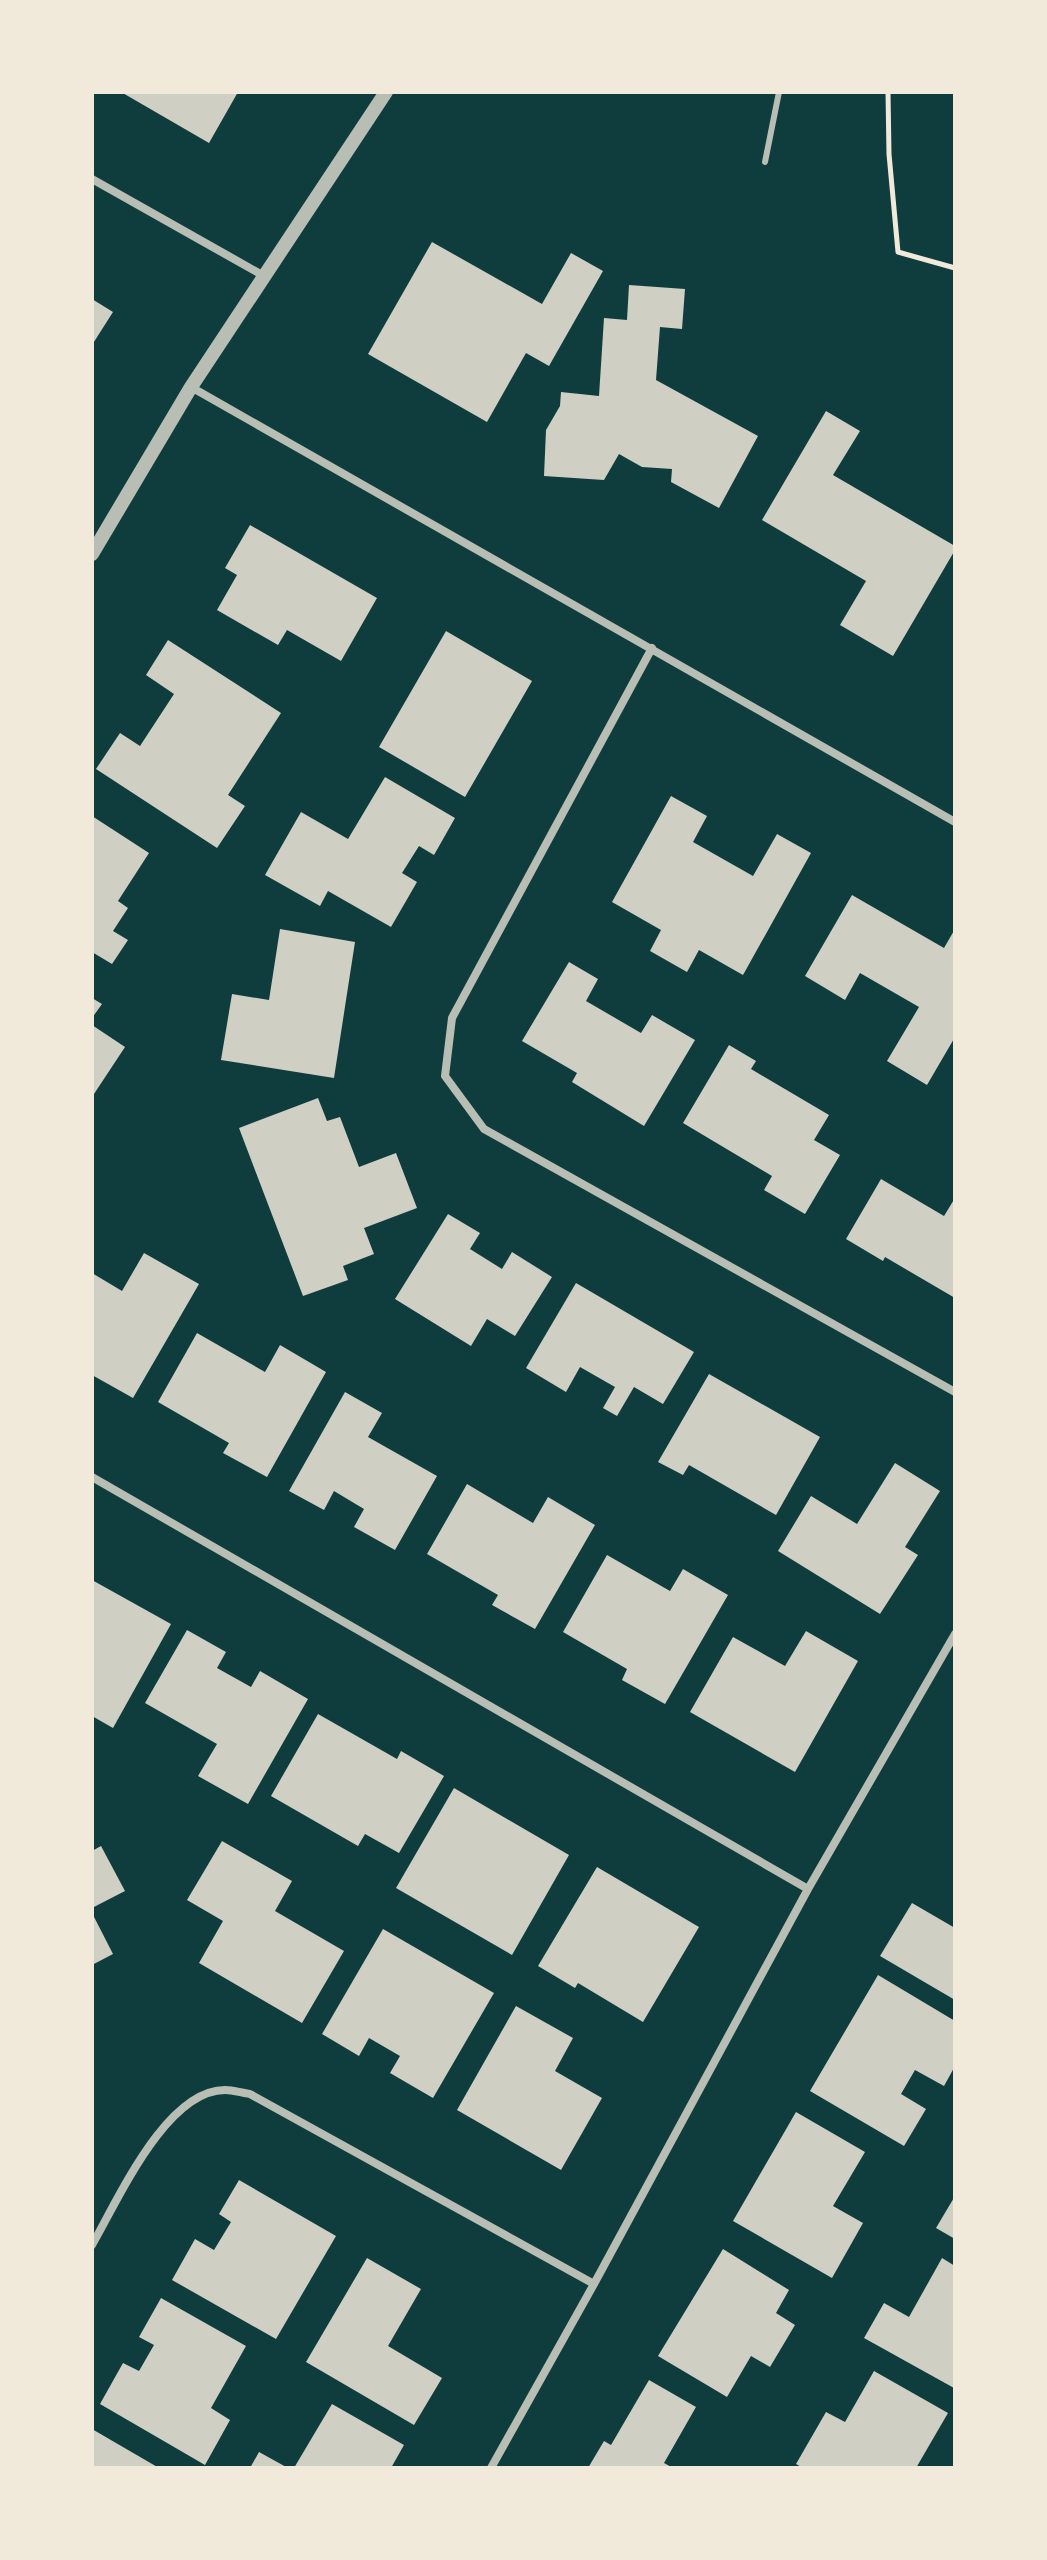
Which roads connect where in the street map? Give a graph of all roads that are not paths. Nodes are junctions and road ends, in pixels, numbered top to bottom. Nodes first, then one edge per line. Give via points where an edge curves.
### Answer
1 (386, 92) edge
2 (779, 92) edge
3 (765, 162) dead end
4 (92, 179) edge
5 (264, 276) junction
6 (191, 387) junction
7 (92, 554) edge
8 (652, 648) junction
9 (955, 822) edge
10 (955, 1392) edge
11 (92, 1477) edge
12 (955, 1634) edge
13 (808, 1889) junction
14 (92, 2245) edge
15 (594, 2284) junction
16 (491, 2468) edge

1 - 5 street
2 - 3 lane
4 - 5 street
5 - 6 street
6 - 7 street
6 - 8 street
8 - 9 street
8 - 10 street via 452,1018 445,1076 484,1129
11 - 13 street
12 - 13 street
13 - 15 street
14 - 15 street via 158,2132 176,2112 223,2090 250,2094
15 - 16 street

